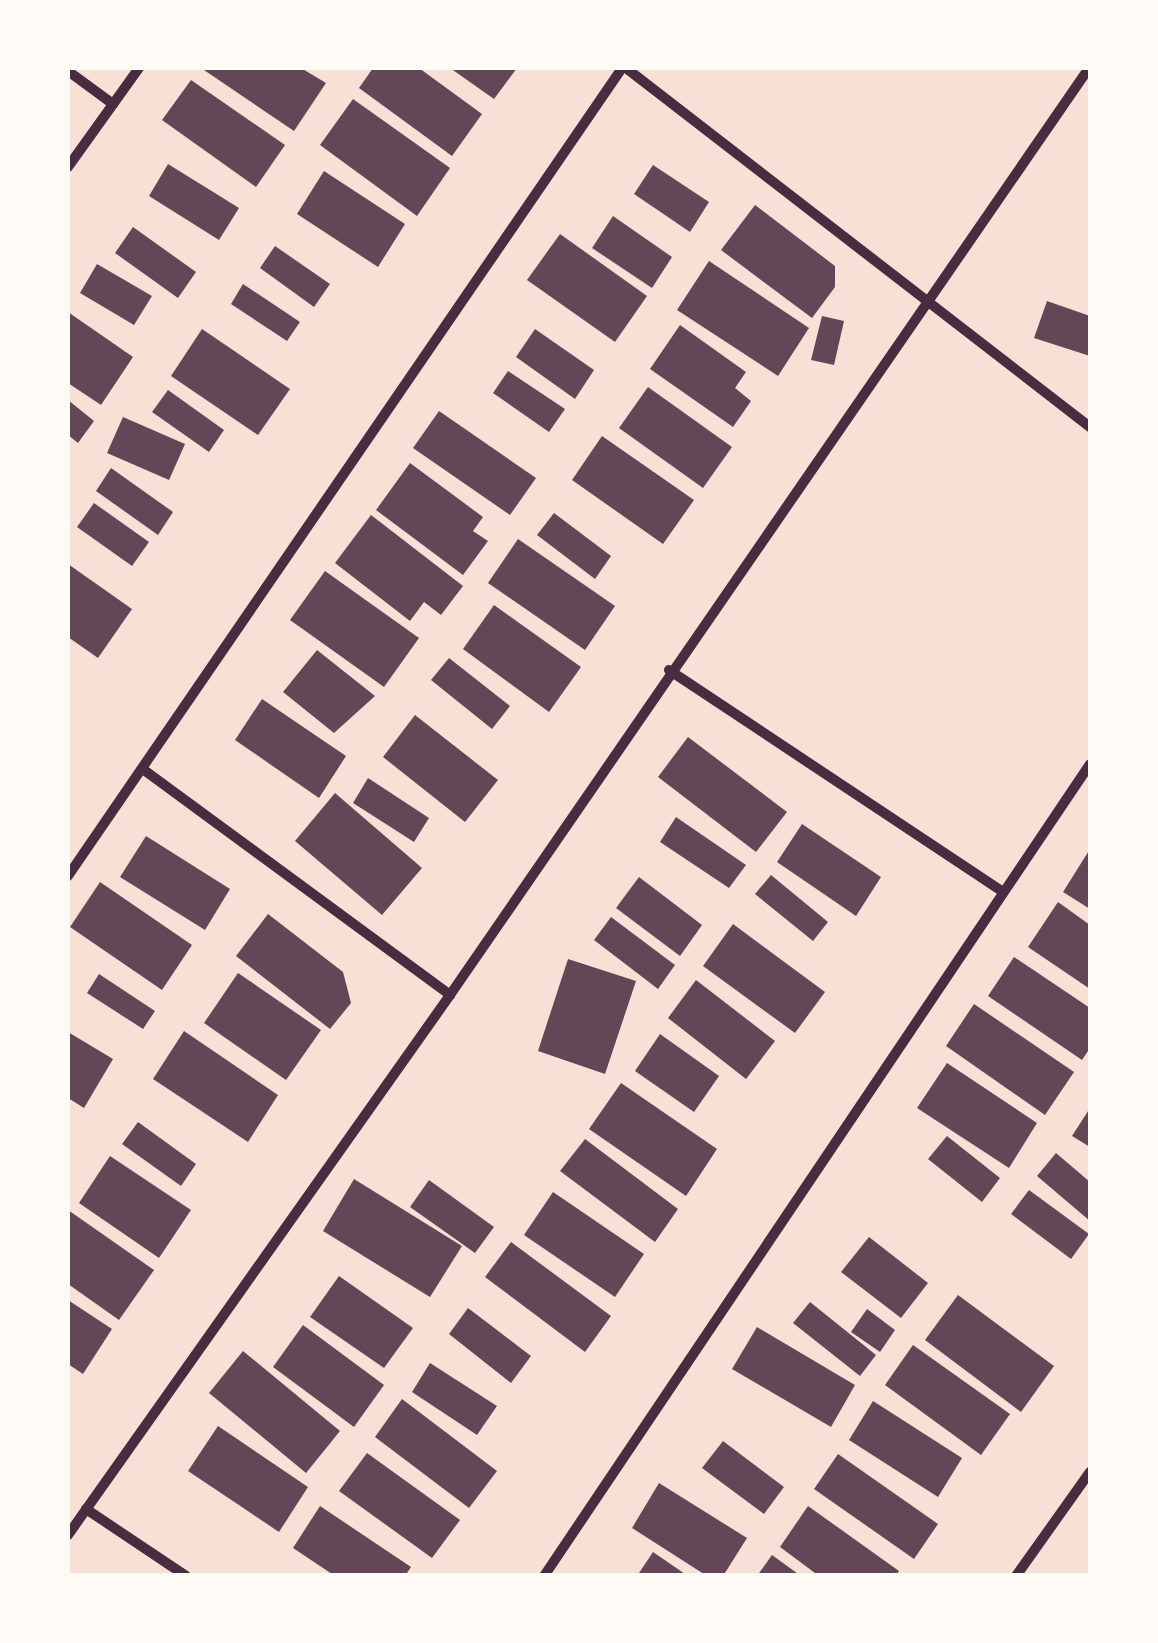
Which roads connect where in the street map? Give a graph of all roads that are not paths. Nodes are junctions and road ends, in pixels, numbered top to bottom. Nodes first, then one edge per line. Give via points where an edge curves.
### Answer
1 (139, 68) edge
2 (624, 68) edge
3 (1089, 68) edge
4 (68, 72) edge
5 (113, 104) junction
6 (68, 167) edge
7 (929, 299) junction
8 (1090, 427) edge
9 (669, 670) junction
10 (1090, 764) edge
11 (144, 770) junction
12 (68, 876) edge
13 (1003, 892) junction
14 (450, 995) junction
15 (1090, 1472) edge
16 (86, 1509) junction
17 (68, 1535) edge
18 (186, 1576) edge
19 (544, 1576) edge
20 (1016, 1576) edge

1 - 5 street
2 - 7 street
2 - 11 street
3 - 7 street
4 - 5 street
5 - 6 street
7 - 8 street
7 - 9 street
9 - 13 street
9 - 14 street
10 - 13 street
11 - 12 street
11 - 14 street
13 - 19 street
14 - 16 street
15 - 20 street
16 - 17 street
16 - 18 street

